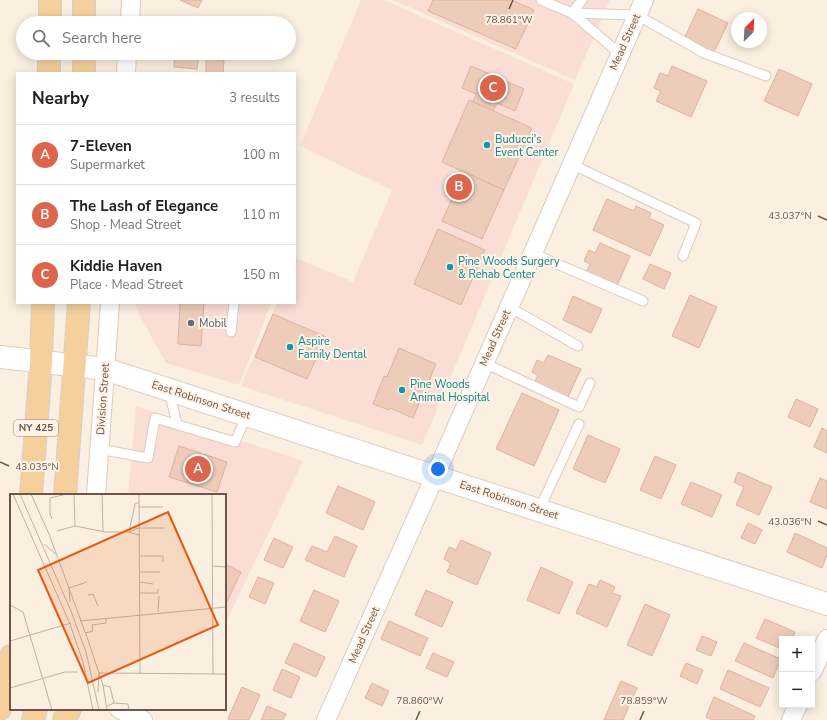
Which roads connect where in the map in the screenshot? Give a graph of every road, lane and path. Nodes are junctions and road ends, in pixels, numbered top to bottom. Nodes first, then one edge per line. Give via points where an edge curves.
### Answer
1 (50, 0) edge
2 (84, 0) edge
3 (131, 0) edge
4 (541, 0) edge
5 (582, 0) edge
6 (640, 8) edge
7 (572, 14) junction
8 (50, 16) edge
9 (84, 16) edge
10 (130, 16) edge
11 (620, 54) junction
12 (49, 60) edge
13 (84, 60) edge
14 (127, 60) edge
15 (49, 72) edge
16 (84, 72) edge
17 (126, 72) edge
18 (766, 76) dead end
19 (571, 164) junction
20 (532, 253) junction
21 (683, 256) dead end
22 (643, 301) dead end
23 (43, 304) edge
24 (79, 304) edge
25 (110, 304) edge
26 (234, 304) edge
27 (509, 307) junction
28 (231, 332) dead end
29 (578, 346) dead end
30 (0, 357) edge
31 (41, 362) junction
32 (484, 363) junction
33 (75, 366) junction
34 (105, 369) junction
35 (590, 383) dead end
36 (169, 390) junction
37 (247, 415) junction
38 (178, 424) junction
39 (579, 424) dead end
40 (99, 449) junction
41 (434, 476) junction
42 (31, 494) edge
43 (65, 494) edge
44 (96, 494) edge
45 (539, 510) junction
46 (827, 604) edge
47 (827, 639) edge
48 (10, 661) edge
49 (815, 665) edge
50 (797, 708) edge
51 (0, 709) edge
52 (36, 710) edge
53 (69, 710) edge
54 (77, 710) edge
55 (121, 710) edge
56 (33, 720) edge
57 (64, 720) edge
58 (76, 720) edge
59 (143, 720) edge
60 (326, 720) edge
61 (791, 720) edge

1 - 8 main road
2 - 9 main road
3 - 10 street
4 - 7 lane
5 - 7 lane
6 - 7 lane
6 - 11 street, Mead Street
6 - 18 lane via 704,53
7 - 11 lane
11 - 19 street, Mead Street
12 - 15 main road
13 - 16 main road
14 - 17 street
19 - 20 street, Mead Street
19 - 21 lane via 696,223
20 - 22 lane
20 - 27 street, Mead Street
23 - 31 main road, NY 425
24 - 33 main road, NY 425
25 - 34 street, Division Street
26 - 28 lane
27 - 29 lane
27 - 32 street, Mead Street
30 - 31 street, East Robinson Street
31 - 33 street, East Robinson Street
31 - 42 main road, NY 425
32 - 35 lane via 579,407
32 - 41 street, Mead Street
33 - 34 street, East Robinson Street
33 - 43 main road, NY 425
34 - 36 street, East Robinson Street
34 - 40 street, Division Street
36 - 37 street, East Robinson Street
36 - 38 lane
37 - 38 lane via 235,442
37 - 41 street, East Robinson Street
38 - 40 lane via 155,418 148,458
39 - 45 lane
40 - 44 street, Division Street
41 - 45 street, East Robinson Street
41 - 60 street, Mead Street
45 - 46 street, East Robinson Street
47 - 49 street
48 - 51 main road
50 - 61 street
52 - 56 main road
53 - 57 main road
54 - 58 street
55 - 59 street

